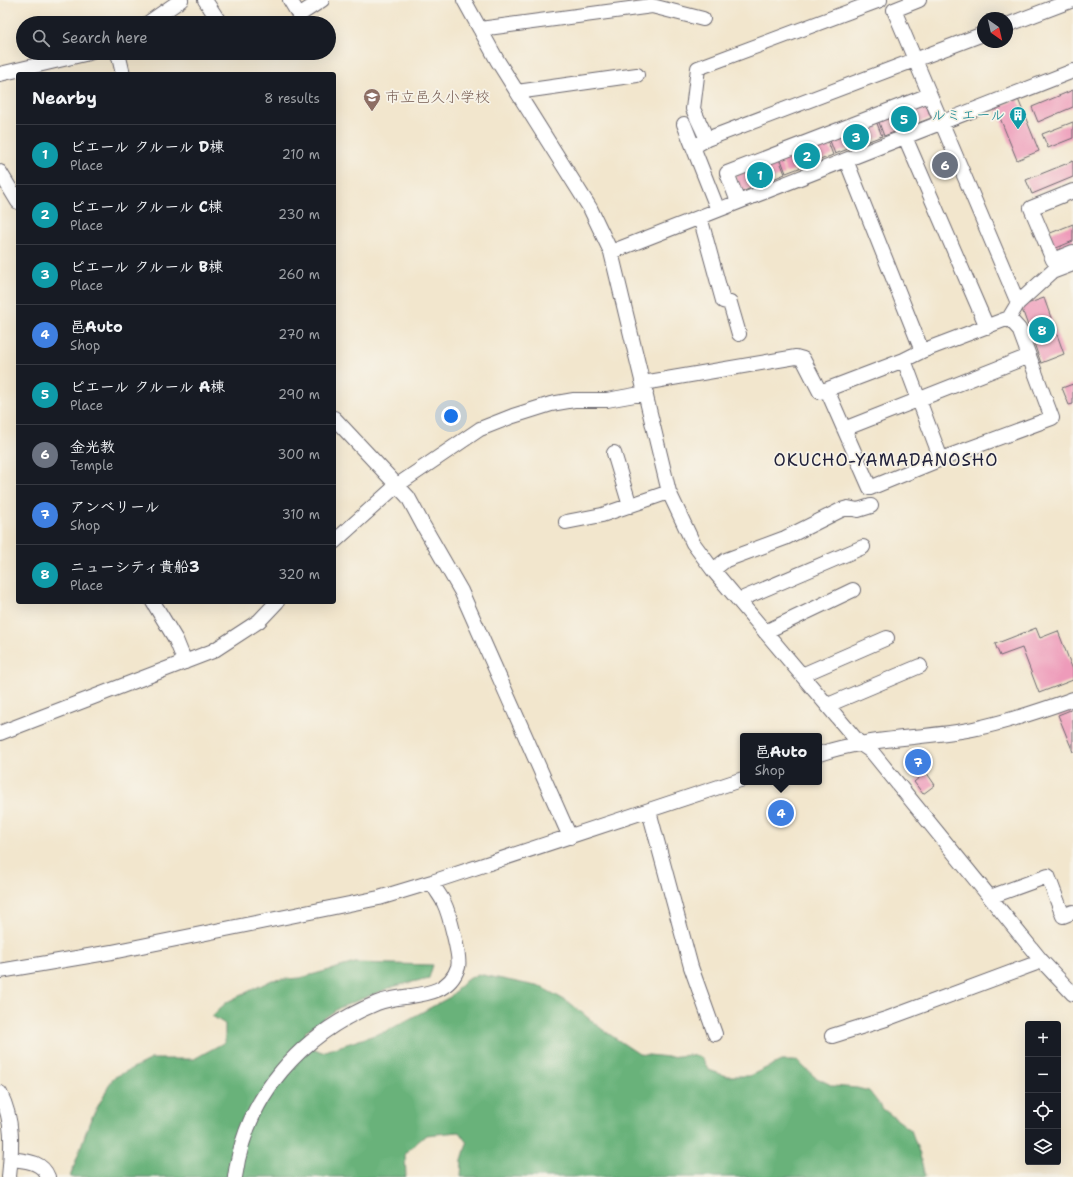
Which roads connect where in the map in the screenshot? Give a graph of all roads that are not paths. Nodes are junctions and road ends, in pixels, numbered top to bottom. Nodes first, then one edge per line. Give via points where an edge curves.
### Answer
1 (181, 0) edge
2 (205, 0) edge
3 (290, 0) edge
4 (322, 0) edge
5 (464, 0) edge
6 (880, 0) edge
7 (919, 0) edge
8 (1073, 0) edge
9 (891, 5) edge
10 (158, 16) edge
11 (215, 16) edge
12 (703, 20) dead end
13 (1013, 23) edge
14 (480, 29) junction
15 (977, 36) edge
16 (59, 60) edge
17 (120, 60) edge
18 (915, 60) junction
19 (1073, 71) edge
20 (123, 72) edge
21 (0, 74) edge
22 (637, 75) dead end
23 (517, 92) junction
24 (929, 94) junction
25 (941, 122) junction
26 (684, 124) dead end
27 (905, 137) junction
28 (707, 139) junction
29 (693, 147) junction
30 (846, 160) junction
31 (0, 172) edge
32 (1073, 191) edge
33 (16, 199) edge
34 (738, 202) junction
35 (718, 210) junction
36 (700, 217) junction
37 (611, 252) junction
38 (1073, 252) edge
39 (1073, 264) edge
40 (1018, 303) junction
41 (1009, 318) junction
42 (987, 327) junction
43 (739, 334) dead end
44 (922, 351) junction
45 (1030, 356) junction
46 (904, 360) junction
47 (645, 388) junction
48 (826, 390) junction
49 (919, 400) junction
50 (336, 420) edge
51 (844, 429) junction
52 (614, 452) dead end
53 (941, 459) junction
54 (396, 486) junction
55 (669, 492) junction
56 (630, 506) junction
57 (871, 506) dead end
58 (566, 522) dead end
59 (336, 540) edge
60 (863, 547) dead end
61 (713, 570) junction
62 (853, 590) dead end
63 (738, 600) junction
64 (154, 604) edge
65 (275, 604) edge
66 (765, 632) junction
67 (887, 638) dead end
68 (185, 662) junction
69 (920, 666) dead end
70 (802, 675) junction
71 (1073, 699) edge
72 (828, 705) junction
73 (0, 733) edge
74 (859, 742) junction
75 (822, 753) edge
76 (740, 780) edge
77 (649, 811) junction
78 (570, 836) junction
79 (432, 882) junction
80 (990, 897) junction
81 (1073, 912) edge
82 (1040, 959) junction
83 (0, 971) edge
84 (1073, 994) edge
85 (715, 1034) dead end
86 (832, 1036) dead end
87 (0, 1093) edge
88 (11, 1159) junction
89 (9, 1177) edge
90 (48, 1177) edge
91 (235, 1177) edge

1 - 10 street
2 - 11 street
3 - 4 street via 299,15
5 - 14 street
6 - 28 street via 698,68 693,109
7 - 9 street
8 - 13 street
9 - 18 street
12 - 14 street via 652,6
14 - 23 street
15 - 18 street
16 - 21 street
17 - 20 street
18 - 24 street
18 - 28 street
19 - 25 street
22 - 23 street
23 - 37 street via 590,208
24 - 25 street
24 - 34 street via 726,173
25 - 27 street
25 - 40 street
26 - 29 street
27 - 30 street
27 - 42 street
28 - 29 street
29 - 35 street
30 - 34 street
30 - 44 street
31 - 33 street
32 - 38 street via 1031,208 1054,260
34 - 35 street
35 - 36 street
36 - 37 street
36 - 43 street via 723,301 730,302
37 - 47 street
39 - 40 street via 1052,272
40 - 41 street
41 - 42 street
41 - 45 street via 1020,329
42 - 44 street
44 - 46 street
45 - 49 street
45 - 53 street via 1052,418
46 - 48 street
46 - 49 street
47 - 48 street via 796,357 804,360 820,392
47 - 54 street via 607,400 574,400 512,416 480,429
47 - 55 street
48 - 51 street
49 - 51 street
49 - 53 street
50 - 54 street
51 - 53 street via 870,488
52 - 56 street
54 - 59 street
54 - 78 street via 408,497 460,591
55 - 56 street
55 - 61 street via 693,543
56 - 58 street
57 - 61 street via 858,510 841,510 785,538 726,560
60 - 63 street
61 - 63 street
62 - 66 street
63 - 66 street
64 - 68 street via 176,640
65 - 68 street via 259,621 213,651
66 - 70 street
67 - 70 street
68 - 73 street
69 - 72 street
70 - 72 street
71 - 74 street via 1036,713 972,729
72 - 74 street
74 - 75 street
74 - 80 street via 872,752
76 - 77 street
77 - 78 street
77 - 85 street via 691,967
78 - 79 street
79 - 83 street via 348,905 112,952
79 - 91 street via 444,903 455,938 459,966 451,981 433,992 378,1002 343,1019 288,1063 261,1098 247,1130
80 - 81 street via 1048,876 1063,916
80 - 82 street
82 - 84 street
82 - 86 street via 1034,964 886,1019
87 - 88 street via 10,1120
88 - 89 street
88 - 90 street via 40,1165

